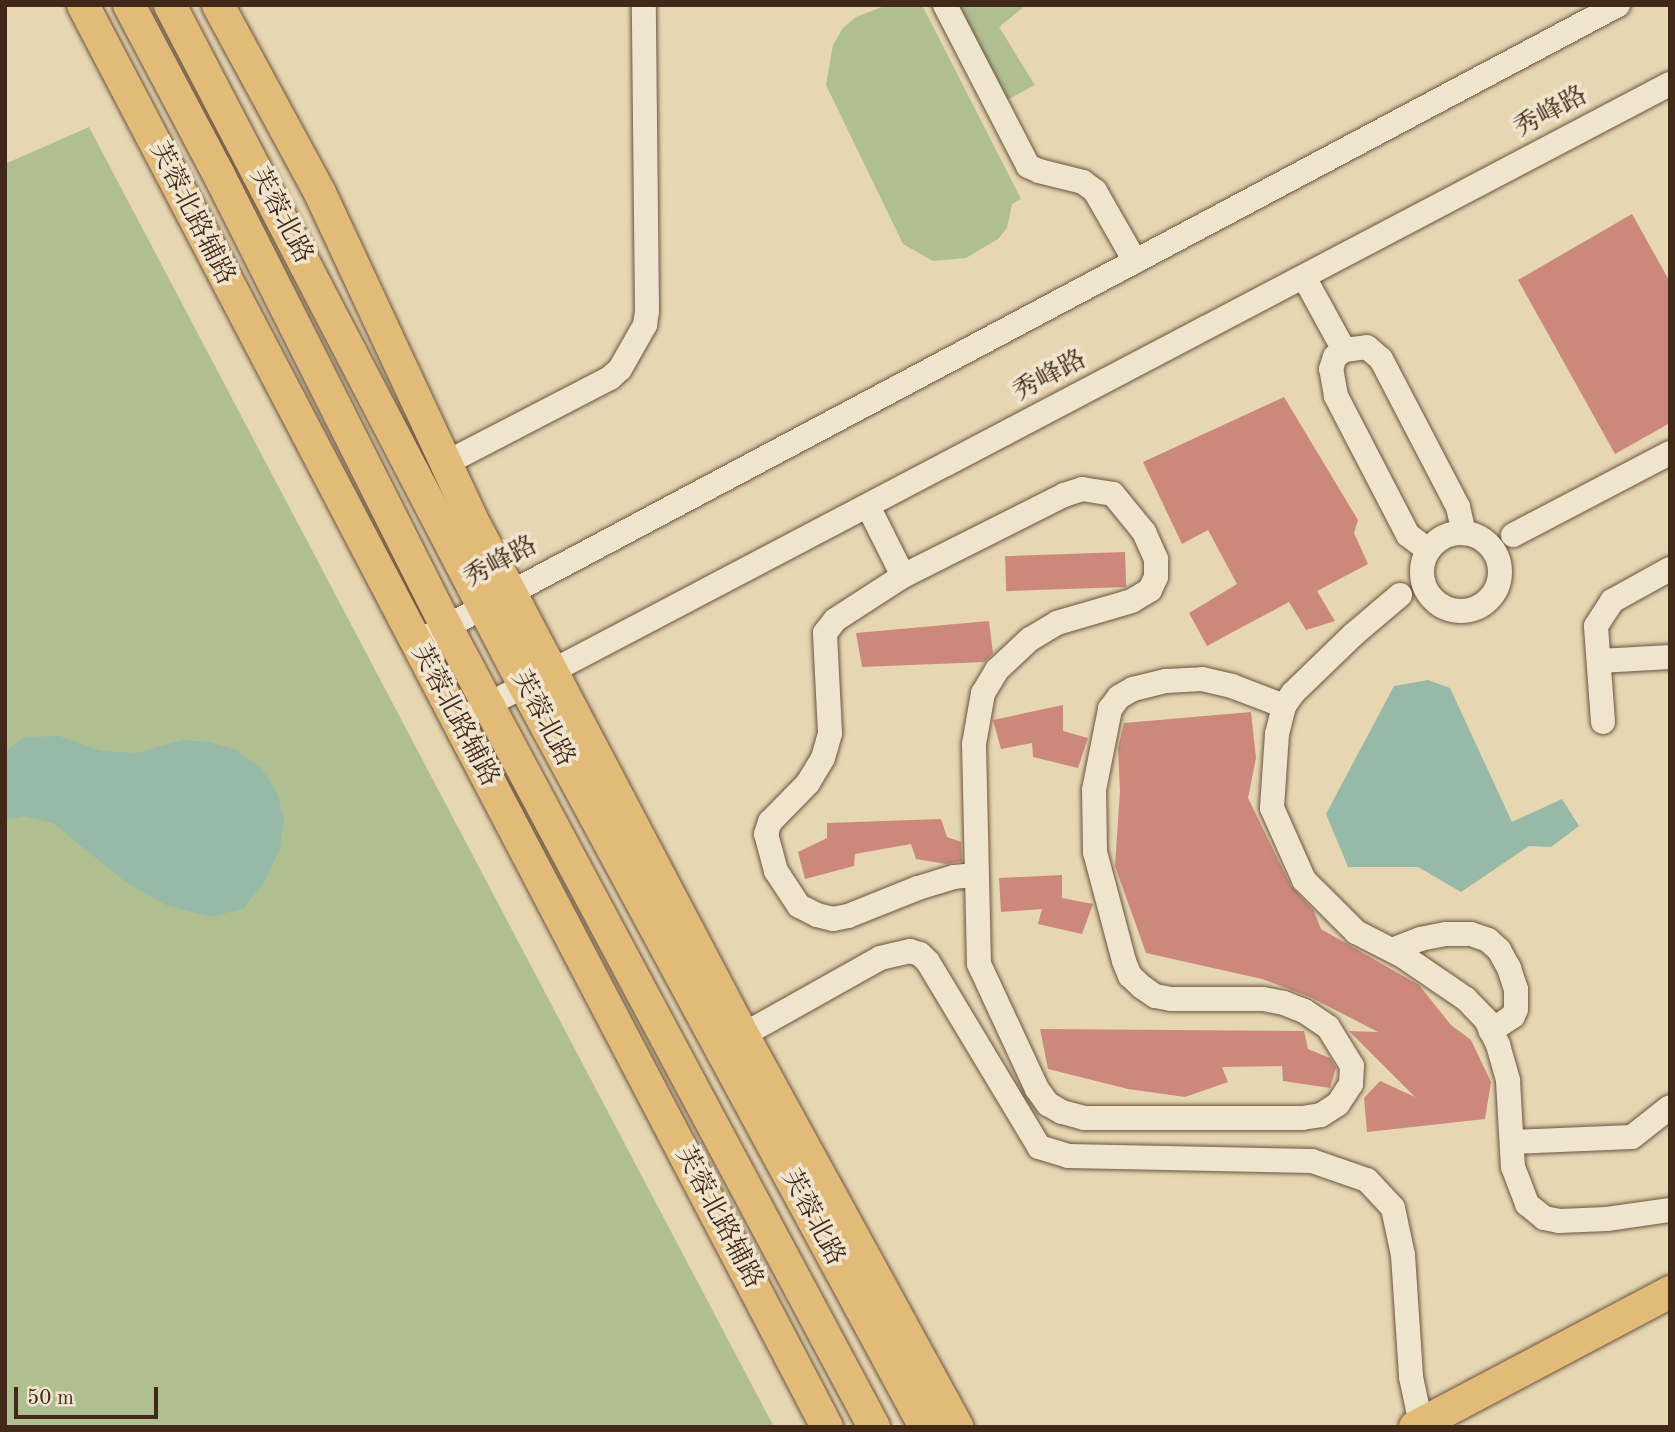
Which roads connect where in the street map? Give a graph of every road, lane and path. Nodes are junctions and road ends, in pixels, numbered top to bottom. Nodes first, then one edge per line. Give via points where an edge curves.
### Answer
1 (83, 5) edge
2 (130, 5) edge
3 (170, 5) edge
4 (218, 5) edge
5 (644, 5) edge
6 (945, 5) edge
7 (1618, 5) edge
8 (1670, 84) edge
9 (1135, 261) junction
10 (1304, 277) junction
11 (1344, 350) junction
12 (1670, 453) edge
13 (446, 463) junction
14 (868, 506) junction
15 (1513, 535) junction
16 (1473, 536) junction
17 (1498, 559) junction
18 (1670, 569) edge
19 (1426, 573) junction
20 (903, 576) junction
21 (496, 598) junction
22 (446, 626) junction
23 (415, 644) junction
24 (1670, 657) edge
25 (1599, 661) junction
26 (551, 670) junction
27 (524, 685) junction
28 (487, 704) junction
29 (1284, 706) junction
30 (457, 721) junction
31 (1603, 722) dead end
32 (976, 875) junction
33 (1392, 950) junction
34 (1491, 1031) junction
35 (743, 1035) junction
36 (1670, 1107) edge
37 (1512, 1142) junction
38 (1670, 1210) edge
39 (1670, 1292) edge
40 (1418, 1425) edge
41 (827, 1427) edge
42 (874, 1427) edge
43 (925, 1427) edge
44 (958, 1427) edge

1 - 23 main road, 芙蓉北路辅路
2 - 22 main road, 芙蓉北路
3 - 21 main road, 芙蓉北路
4 - 13 main road via 320,193
5 - 13 street via 645,325 610,378
6 - 9 street via 1028,166 1083,182 1095,191
7 - 9 street, 秀峰路
8 - 10 street, 秀峰路
9 - 21 street, 秀峰路
10 - 11 street
10 - 14 street, 秀峰路
11 - 16 street via 1367,347 1381,359
11 - 19 street via 1331,369 1336,396
12 - 15 street
13 - 21 main road
14 - 20 street
14 - 26 street, 秀峰路
15 - 16 street
15 - 17 street
16 - 17 street
16 - 19 street via 1446,535
17 - 19 street via 1497,586 1490,598 1465,610 1438,603
18 - 25 street via 1612,601 1596,626
19 - 29 street via 1354,634
20 - 32 street via 829,626 825,644 830,733 823,758 808,783 770,822 768,847 776,871 799,906 833,919 938,882
20 - 32 street via 1082,489 1113,494 1123,502 1156,559 1150,590 1132,601 1058,623 1030,639 997,670 983,692 974,744
21 - 22 street, 秀峰路
21 - 26 main road
21 - 27 main road, 芙蓉北路
22 - 23 street, 秀峰路
22 - 28 main road, 芙蓉北路
23 - 30 main road, 芙蓉北路辅路
24 - 25 street
25 - 31 street
26 - 27 street, 秀峰路
26 - 35 main road
27 - 28 street, 秀峰路
27 - 43 main road, 芙蓉北路
28 - 30 street, 秀峰路
28 - 42 main road, 芙蓉北路
29 - 32 street via 1202,679 1166,681 1119,697 1110,709 1094,790 1095,852 1129,976 1142,987 1171,999 1284,1003 1328,1027 1352,1066 1351,1084 1338,1104 1321,1115 1084,1118 1048,1104 979,964
29 - 33 street via 1277,734 1272,808 1304,880 1356,932
30 - 41 main road, 芙蓉北路辅路
33 - 34 street via 1466,999
33 - 34 street via 1446,934 1472,934 1488,940 1499,950 1516,989 1513,1016
34 - 37 street via 1508,1081
35 - 40 street via 880,958 910,950 928,962 1039,1147 1068,1156 1311,1161 1367,1180 1394,1208
35 - 44 main road
36 - 37 street via 1632,1137
37 - 38 street via 1513,1167 1527,1204 1544,1218 1607,1219
39 - 40 main road

